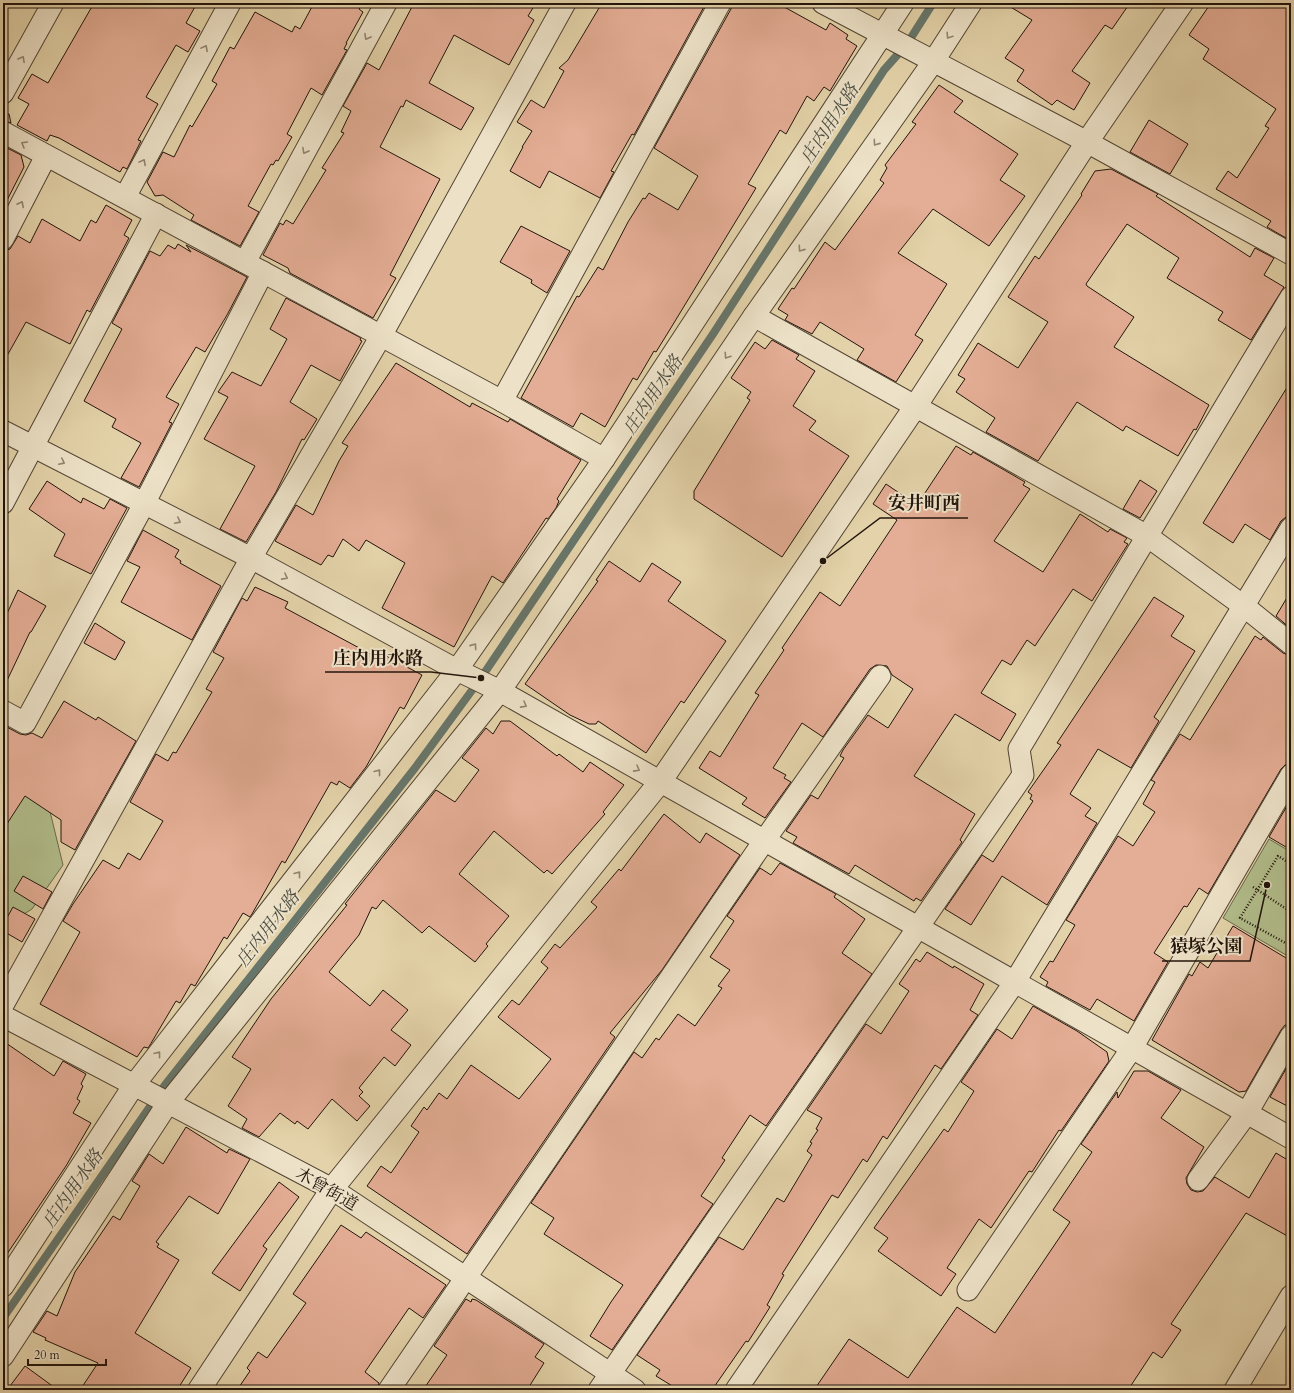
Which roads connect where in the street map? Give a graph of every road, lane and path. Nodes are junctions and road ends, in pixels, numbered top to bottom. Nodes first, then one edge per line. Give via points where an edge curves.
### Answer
1 (53, 3) edge
2 (230, 3) edge
3 (386, 3) edge
4 (565, 3) edge
5 (720, 3) edge
6 (823, 3) edge
7 (903, 3) edge
8 (970, 3) edge
9 (1182, 3) edge
10 (890, 39) junction
11 (926, 58) junction
12 (3, 93) edge
13 (3, 132) edge
14 (1087, 142) junction
15 (46, 156) junction
16 (124, 197) junction
17 (156, 214) junction
18 (3, 239) edge
19 (1291, 254) edge
20 (245, 262) junction
21 (263, 272) junction
22 (1291, 297) edge
23 (754, 316) junction
24 (381, 336) junction
25 (502, 401) junction
26 (915, 406) junction
27 (3, 431) edge
28 (33, 446) junction
29 (604, 459) junction
30 (3, 503) edge
31 (144, 504) junction
32 (1291, 528) edge
33 (1147, 536) junction
34 (251, 558) junction
35 (1245, 607) junction
36 (1291, 644) edge
37 (464, 673) junction
38 (880, 676) dead end
39 (495, 689) junction
40 (3, 711) edge
41 (1291, 775) edge
42 (660, 782) junction
43 (764, 841) junction
44 (1291, 864) edge
45 (1232, 874) junction
46 (1257, 890) junction
47 (1291, 912) edge
48 (918, 928) junction
49 (1291, 946) edge
50 (1014, 983) junction
51 (3, 1004) edge
52 (3, 1016) edge
53 (1291, 1036) edge
54 (1132, 1048) junction
55 (137, 1087) junction
56 (167, 1102) junction
57 (1247, 1113) junction
58 (1291, 1138) edge
59 (1198, 1180) dead end
60 (332, 1189) junction
61 (466, 1278) junction
62 (3, 1286) edge
63 (968, 1290) dead end
64 (1291, 1296) edge
65 (3, 1356) edge
66 (604, 1382) edge
67 (199, 1390) edge
68 (389, 1390) edge
69 (635, 1390) edge
70 (736, 1390) edge
71 (1235, 1390) edge

12 -> 1 street
16 -> 2 street
3 -> 20 street
4 - 24 street
5 - 25 street
6 - 10 street
7 - 10 street
8 -> 11 street
9 - 14 street
10 - 11 street
10 - 29 street
11 - 14 street
11 -> 23 street
15 -> 13 street
14 - 19 street
14 - 26 street
15 - 16 street
18 -> 15 street
16 - 17 street
17 - 20 street
17 - 28 street
20 - 21 street
21 - 24 street
21 - 31 street
22 - 33 street
23 - 26 street
23 -> 39 street
24 - 25 street
24 - 34 street
25 - 29 street
26 - 33 street
26 - 42 street
27 - 28 street
28 - 30 street
28 -> 31 street
37 -> 29 street
31 -> 34 street
31 - 40 street via 25,723
32 - 35 street
33 - 35 street
33 - 48 street via 1019,749 1024,775
34 -> 37 street
34 - 51 street
35 - 36 street
35 - 50 street
37 - 39 street
55 -> 37 street
38 - 43 street
39 -> 42 street
39 - 56 street
41 - 45 street
42 - 43 street
42 - 60 street
43 - 48 street
43 - 61 street
44 - 46 path via 1278,856
45 - 46 path
45 - 54 street
46 - 47 path
46 - 49 path via 1240,918
48 - 50 street
48 - 66 street
50 - 54 street
50 - 70 street
52 - 55 street, 木曾街道
53 - 57 street
54 - 57 street
54 - 63 street
55 - 56 street, 木曾街道
55 - 62 street
56 - 60 street, 木曾街道
56 - 65 street
57 - 58 street
57 - 59 street
60 - 61 street, 木曾街道
60 - 67 street
61 - 66 street, 木曾街道
61 - 68 street
64 - 71 street
66 - 69 street, 木曾街道

